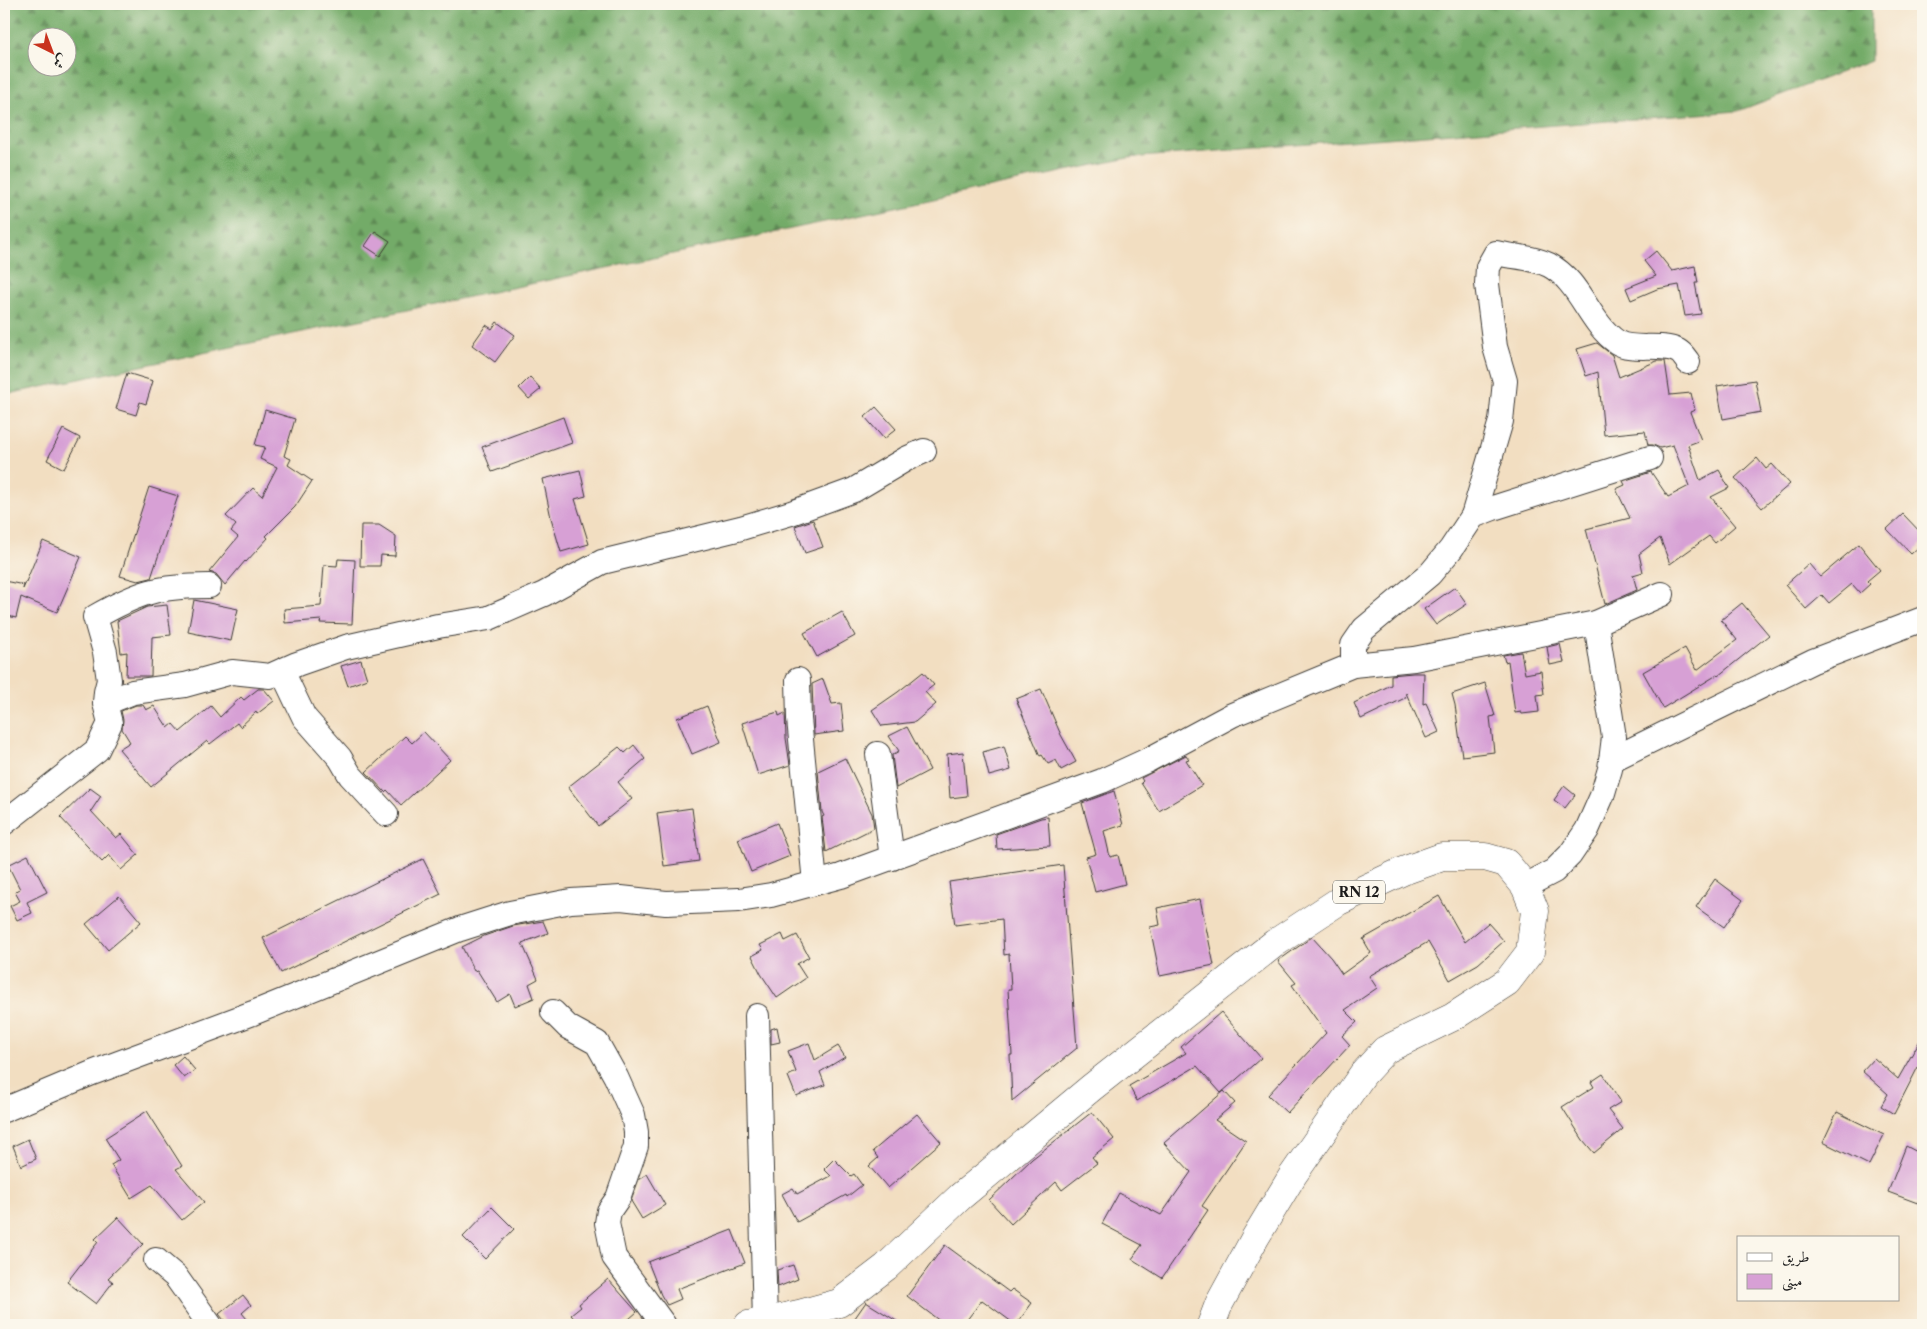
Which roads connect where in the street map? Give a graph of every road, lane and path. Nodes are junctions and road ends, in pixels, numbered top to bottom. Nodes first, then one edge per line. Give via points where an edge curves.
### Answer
1 (1688, 362) dead end
2 (924, 452) dead end
3 (1650, 458) dead end
4 (1473, 516) junction
5 (209, 586) dead end
6 (1662, 594) dead end
7 (1923, 619) edge
8 (1596, 624) junction
9 (1354, 665) junction
10 (282, 672) junction
11 (798, 680) dead end
12 (106, 703) junction
13 (878, 754) dead end
14 (1611, 760) junction
15 (386, 814) dead end
16 (4, 823) edge
17 (892, 858) junction
18 (815, 883) junction
19 (1525, 886) junction
20 (553, 1012) dead end
21 (758, 1016) dead end
22 (4, 1110) edge
23 (156, 1260) dead end
24 (756, 1323) edge
25 (210, 1325) edge
26 (664, 1325) edge
27 (1211, 1325) edge

1 - 4 street via 1678,351 1619,344 1607,334 1562,274 1538,261 1496,253 1488,267 1487,284 1496,347 1505,381 1501,421
2 - 10 street via 854,490 791,513 602,562 544,594 490,618 438,626 346,648 296,664
3 - 4 street
4 - 9 street via 1452,549 1430,574 1364,629 1353,645
5 - 12 street via 160,588 139,594 95,618 109,680
6 - 8 street
7 - 14 street via 1813,661
8 - 9 street via 1414,659
8 - 14 street via 1614,737
9 - 17 street via 1232,716 1102,781
10 - 12 street via 270,676 232,672 185,685 133,692
10 - 15 street via 304,716 340,758 350,775
11 - 18 street
12 - 16 street via 110,723 98,750
13 - 17 street
14 - 19 street via 1602,796 1587,830 1570,855 1554,871
17 - 18 street
18 - 22 street via 739,900 666,903 621,898 571,901 510,913 444,935
19 - 24 main road, RN 12 via 1506,863 1485,857 1442,858 1403,871 1339,901 1275,943 1091,1088 960,1197 886,1268 839,1303
19 - 27 main road, RN 12 via 1535,911 1530,952 1507,982 1453,1017 1385,1050 1363,1074 1254,1238
20 - 26 street via 568,1027 596,1043 633,1115 636,1146 607,1222 614,1257
21 - 24 street
23 - 25 street via 176,1277

